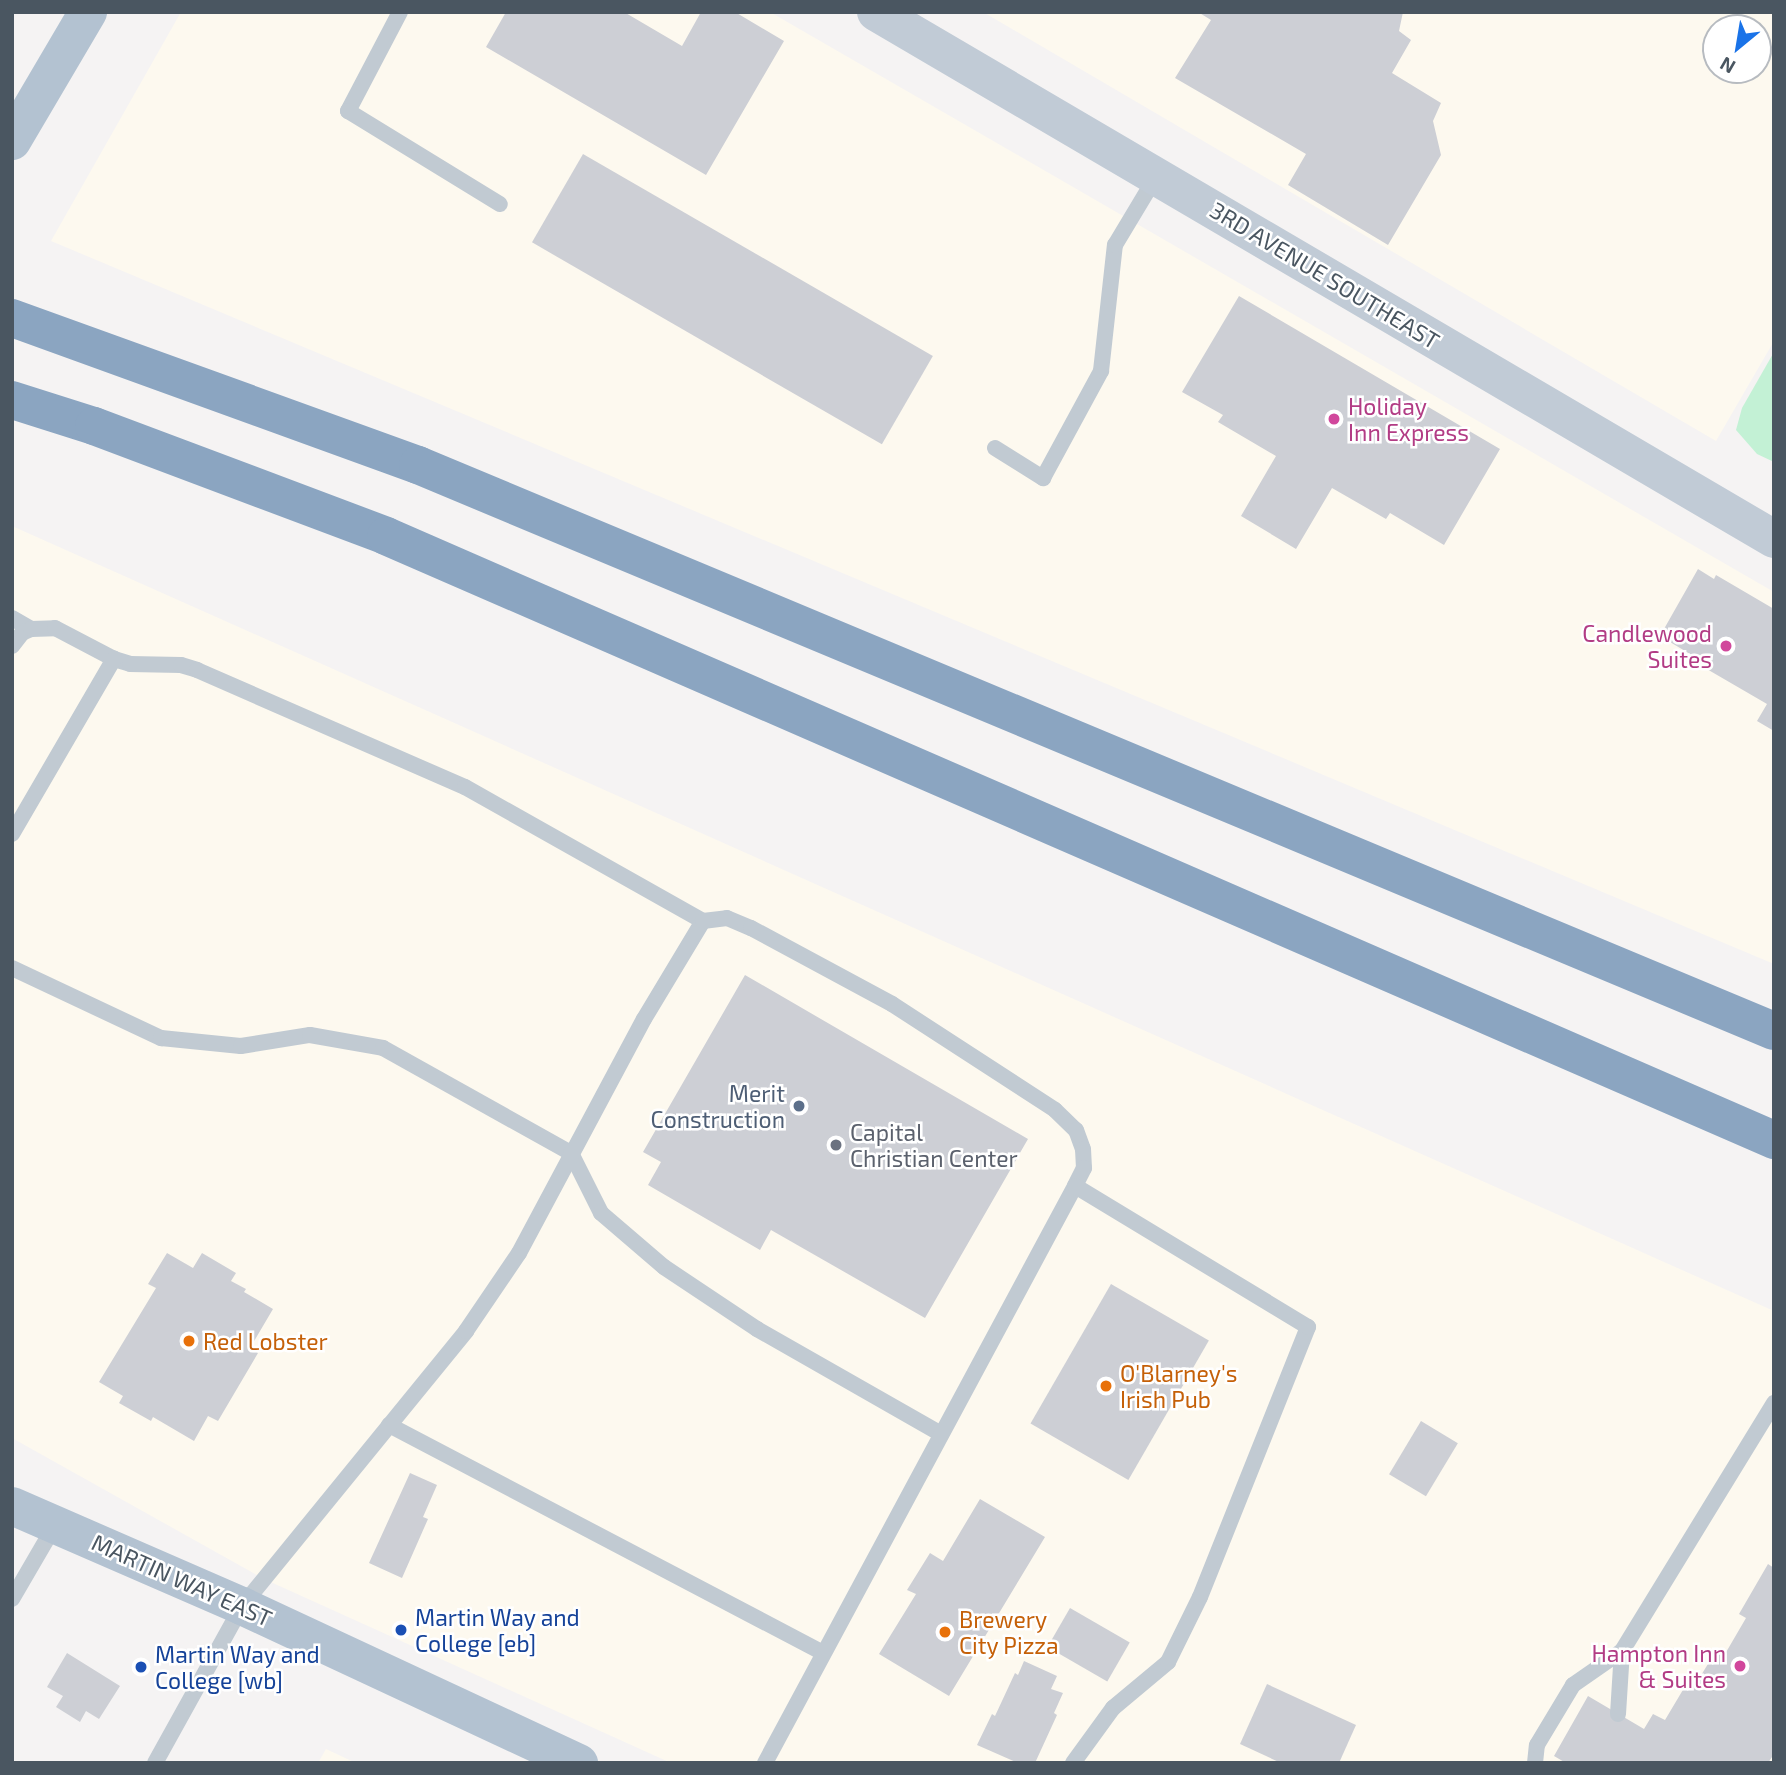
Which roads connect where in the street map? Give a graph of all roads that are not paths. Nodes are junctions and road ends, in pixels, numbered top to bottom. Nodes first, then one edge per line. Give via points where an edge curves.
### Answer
1 (88, 12) edge
2 (400, 12) edge
3 (876, 12) edge
4 (12, 141) edge
5 (1157, 175) junction
6 (500, 204) dead end
7 (12, 318) edge
8 (12, 400) edge
9 (995, 449) dead end
10 (1774, 539) edge
11 (12, 618) edge
12 (31, 629) junction
13 (12, 646) edge
14 (114, 659) junction
15 (12, 834) edge
16 (702, 921) junction
17 (12, 968) edge
18 (1774, 1031) edge
19 (1774, 1140) edge
20 (571, 1153) junction
21 (1075, 1186) junction
22 (1774, 1403) edge
23 (389, 1425) junction
24 (941, 1434) junction
25 (15, 1506) edge
26 (55, 1525) junction
27 (12, 1599) edge
28 (242, 1606) junction
29 (1622, 1651) junction
30 (824, 1653) junction
31 (1618, 1714) dead end
32 (155, 1763) edge
33 (579, 1763) edge
34 (765, 1763) edge
35 (1073, 1763) edge
36 (1535, 1763) edge

1 - 4 main road
2 - 6 lane via 348,111
3 - 5 street, 3RD AVENUE SOUTHEAST
5 - 9 lane via 1115,245 1101,372 1043,478
5 - 10 street, 3RD AVENUE SOUTHEAST
7 - 18 highway via 418,465
8 - 19 highway via 94,426 386,536
11 - 12 lane
12 - 13 lane
12 - 14 lane via 55,628
14 - 15 lane
14 - 16 lane via 197,670 465,787
16 - 20 lane
16 - 21 lane via 727,918 751,928 892,1004 1055,1110 1076,1130 1083,1149 1084,1168
17 - 20 lane via 161,1038 242,1046 310,1035 383,1048
20 - 23 lane via 519,1253 466,1331
20 - 24 lane via 601,1213 664,1268 757,1329
21 - 24 lane
21 - 35 lane via 1308,1327 1200,1597 1168,1662 1113,1708
22 - 29 lane
23 - 28 lane
23 - 30 lane
24 - 30 lane
25 - 26 main road, MARTIN WAY EAST
26 - 27 lane
26 - 28 main road, MARTIN WAY EAST
28 - 32 lane
28 - 33 main road, MARTIN WAY EAST
29 - 31 lane
29 - 36 lane via 1573,1685 1537,1745
30 - 34 lane

